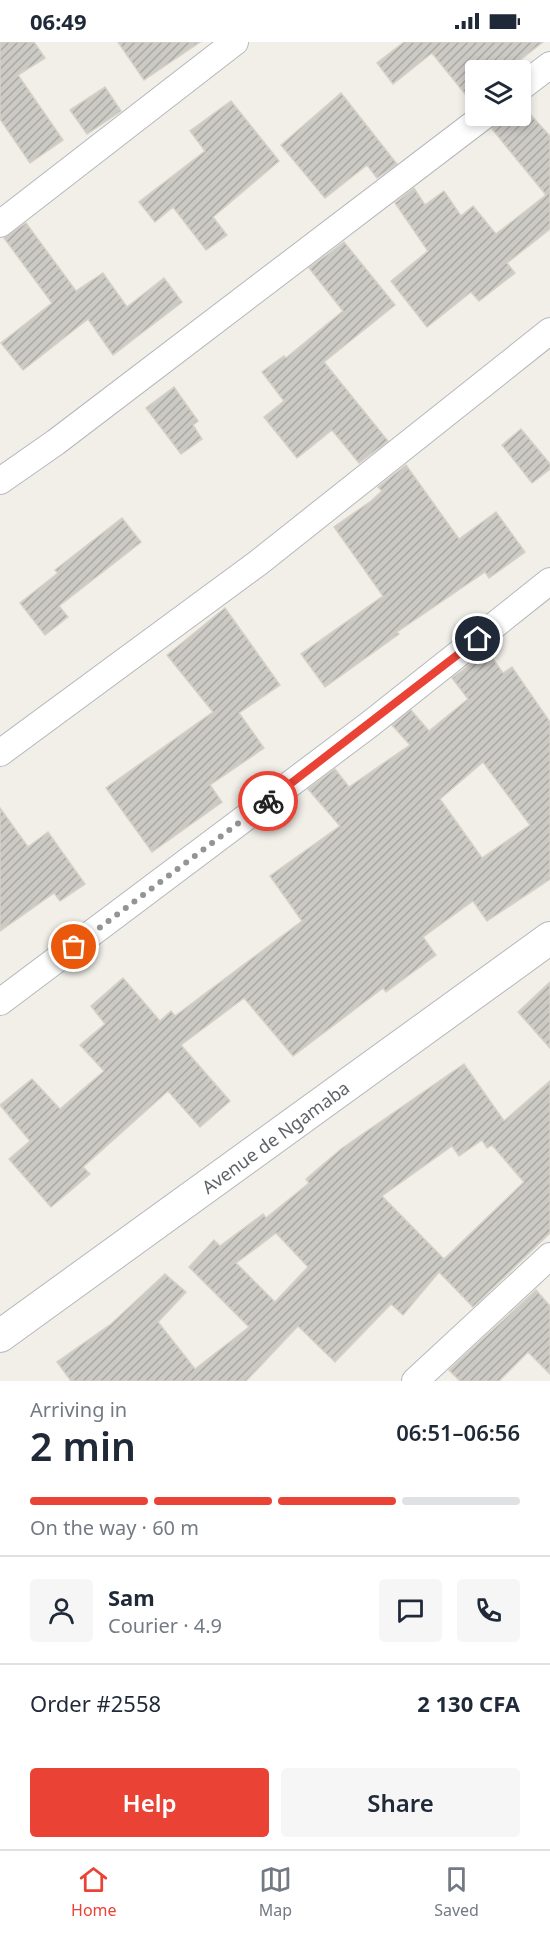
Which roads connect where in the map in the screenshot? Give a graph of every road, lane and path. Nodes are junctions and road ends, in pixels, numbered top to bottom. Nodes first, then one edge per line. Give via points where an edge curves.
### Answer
1 (235, 42) edge
2 (550, 65) edge
3 (531, 80) edge
4 (471, 126) edge
5 (0, 224) edge
6 (550, 331) edge
7 (0, 481) edge
8 (550, 581) edge
9 (0, 753) edge
10 (550, 938) edge
11 (0, 1002) edge
12 (550, 1256) edge
13 (0, 1336) edge
14 (415, 1381) edge

1 - 5 street
2 - 3 street
4 - 7 street via 57,442
6 - 9 street via 258,562
8 - 11 street via 370,724
10 - 13 street, Avenue de Ngamaba
12 - 14 street

